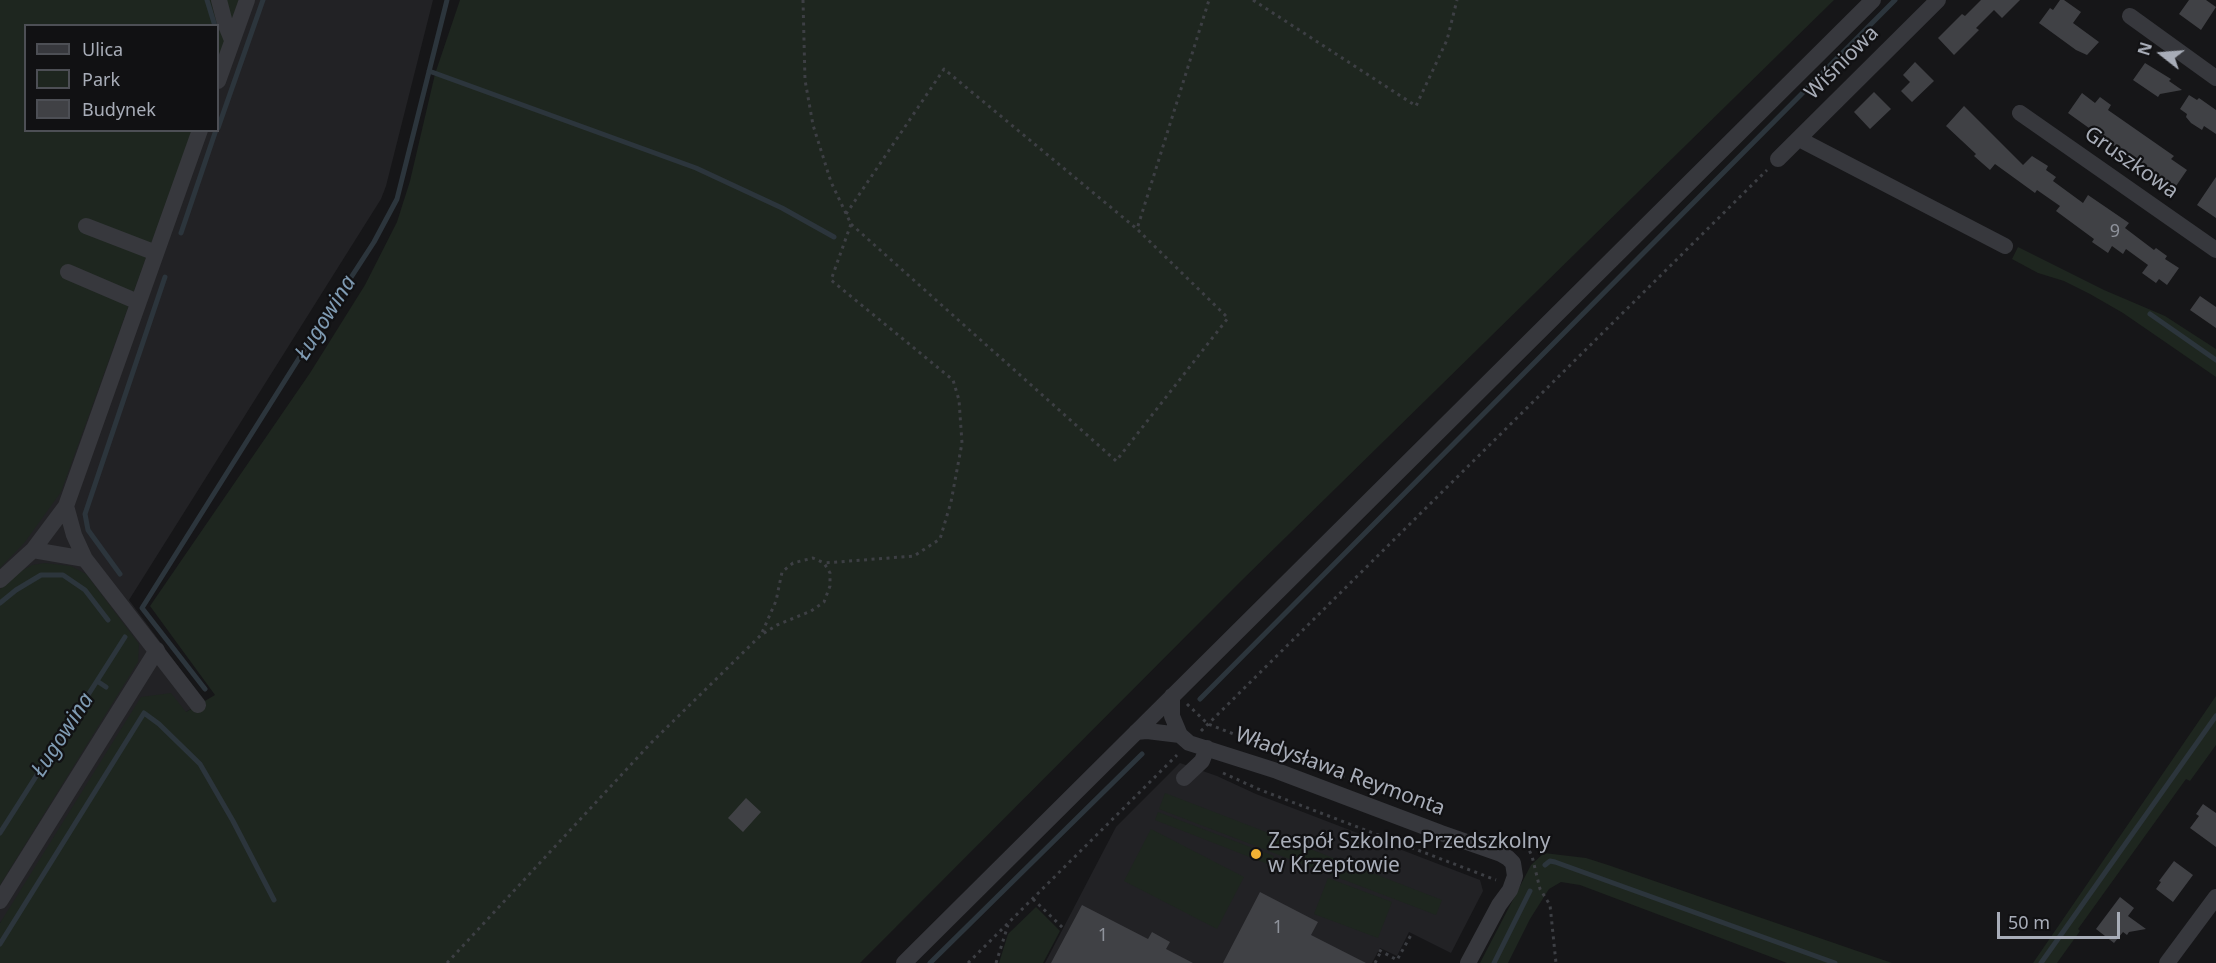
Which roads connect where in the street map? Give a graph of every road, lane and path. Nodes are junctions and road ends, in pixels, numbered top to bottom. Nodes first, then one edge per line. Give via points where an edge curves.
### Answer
1 (219, 0) edge
2 (247, 0) edge
3 (803, 0) edge
4 (1209, 0) edge
5 (1253, 0) edge
6 (1457, 0) edge
7 (1873, 0) edge
8 (1938, 0) edge
9 (2130, 16) dead end
10 (232, 40) junction
11 (219, 78) edge
12 (2216, 78) edge
13 (2020, 113) dead end
14 (199, 132) edge
15 (1798, 139) junction
16 (1778, 159) joint
17 (846, 214) junction
18 (851, 224) junction
19 (86, 226) dead end
20 (1137, 230) junction
21 (2005, 246) dead end
22 (2216, 250) edge
23 (156, 253) junction
24 (68, 272) dead end
25 (138, 302) junction
26 (66, 506) junction
27 (33, 550) junction
28 (85, 559) junction
29 (824, 563) junction
30 (0, 580) edge
31 (761, 635) junction
32 (157, 650) junction
33 (1172, 696) junction
34 (198, 705) dead end
35 (1136, 732) junction
36 (1203, 741) junction
37 (1181, 743) junction
38 (1176, 756) junction
39 (1199, 764) junction
40 (1184, 778) dead end
41 (1494, 879) dead end
42 (2216, 897) edge
43 (1033, 899) junction
44 (0, 901) edge
45 (1009, 922) junction
46 (1064, 928) dead end
47 (1411, 935) dead end
48 (1395, 958) junction
49 (2171, 962) edge
50 (447, 963) edge
51 (903, 963) edge
52 (968, 963) edge
53 (996, 963) edge
54 (1375, 963) edge
55 (1393, 963) edge
56 (1468, 963) edge

1 - 10 street
2 - 10 street
3 - 17 path via 805,80 813,125
4 - 20 path
5 - 6 path via 1416,106 1446,40
7 - 33 street
8 - 15 street, Wiśniowa
9 - 12 street
10 - 11 street
13 - 22 street, Gruszkowa
14 - 23 street
15 - 16 street, Wiśniowa
15 - 21 street
16 - 36 path
17 - 18 path
17 - 20 path via 944,69
18 - 20 path via 1116,461 1228,318
18 - 29 path via 831,280 953,380 959,400 962,443 940,538 914,556
19 - 23 street
23 - 25 street
24 - 25 street
25 - 26 street
26 - 27 street
26 - 28 street
27 - 28 street
27 - 30 street
28 - 32 street
29 - 31 path via 830,573 830,586 824,602
29 - 31 path via 813,558 793,563 782,572 776,601
31 - 50 path via 651,743
32 - 34 street
32 - 44 street
33 - 35 street
33 - 37 street via 1171,711
35 - 37 street, Władysława Reymonta via 1147,731
35 - 51 street
36 - 37 street, Władysława Reymonta
36 - 39 street
36 - 56 street, Władysława Reymonta via 1508,858 1515,876 1510,890
37 - 38 path
38 - 39 path
38 - 43 path
39 - 40 street
39 - 41 path
42 - 49 street
43 - 45 path
43 - 46 path
45 - 52 path
45 - 53 path
47 - 48 path
48 - 54 path via 1380,951
48 - 55 path

